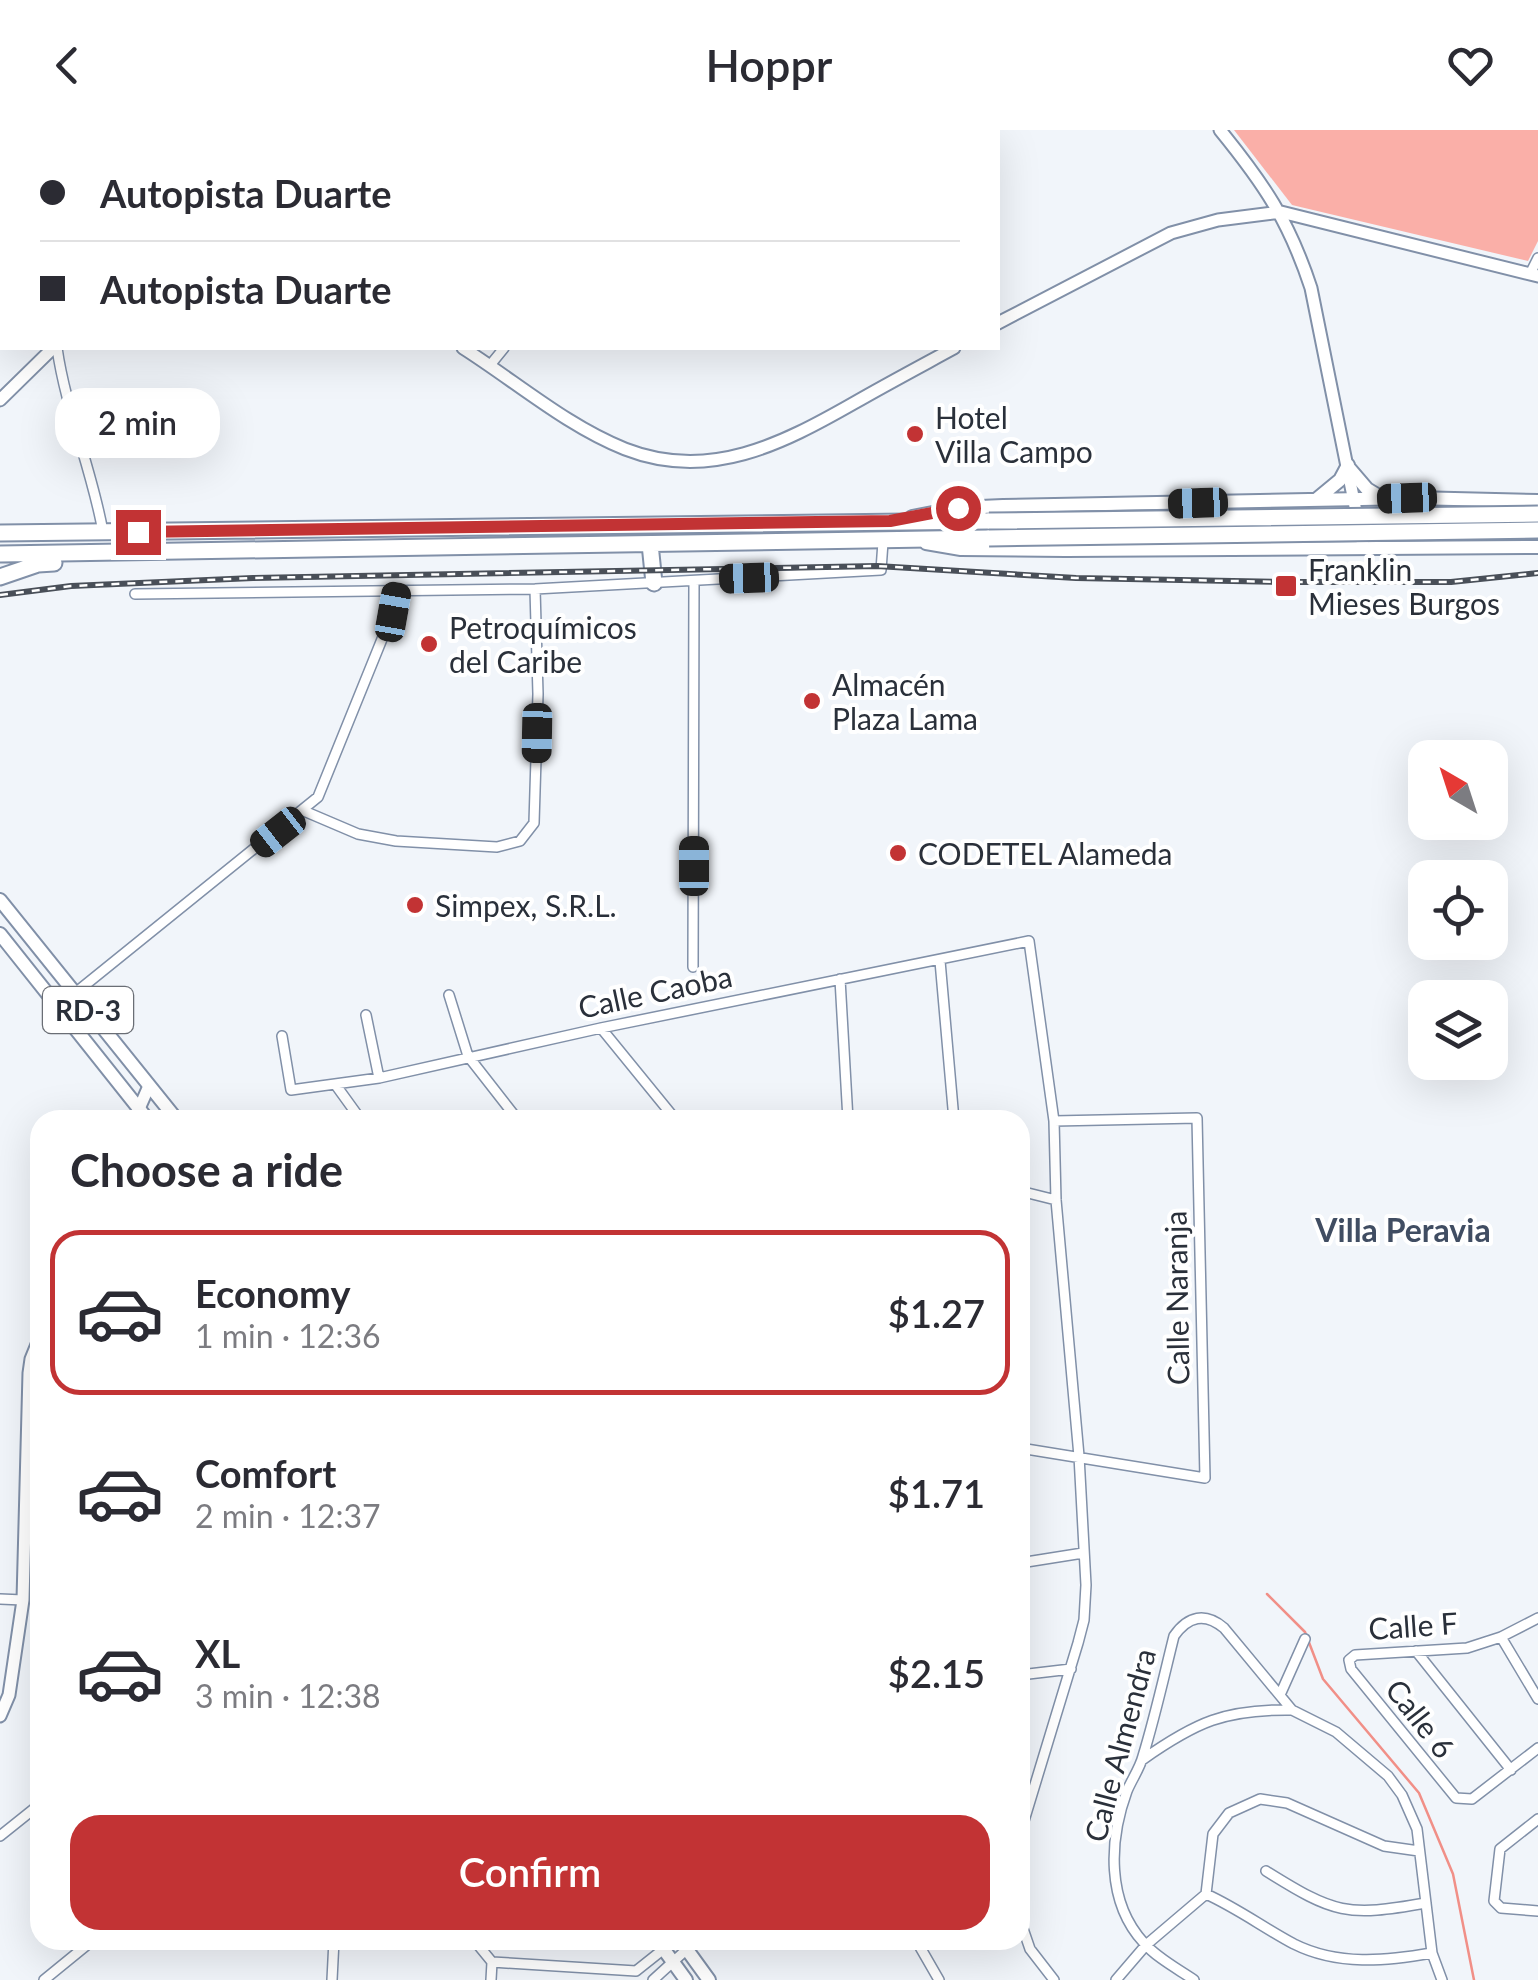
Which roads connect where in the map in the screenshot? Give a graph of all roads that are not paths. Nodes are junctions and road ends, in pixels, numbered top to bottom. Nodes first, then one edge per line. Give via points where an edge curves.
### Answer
1 (1220, 130) edge
2 (1281, 212) junction
3 (1538, 258) edge
4 (1534, 275) edge
5 (1000, 322) edge
6 (53, 350) edge
7 (55, 350) edge
8 (466, 350) edge
9 (502, 350) edge
10 (950, 350) edge
11 (491, 364) junction
12 (0, 400) edge
13 (1349, 467) junction
14 (1384, 499) junction
15 (1355, 500) junction
16 (1314, 501) junction
17 (1538, 501) edge
18 (1538, 514) edge
19 (890, 521) junction
20 (989, 530) junction
21 (1538, 530) edge
22 (102, 532) junction
23 (0, 533) edge
24 (909, 540) junction
25 (882, 542) junction
26 (650, 544) junction
27 (1363, 546) junction
28 (1538, 547) edge
29 (110, 553) junction
30 (0, 554) edge
31 (38, 564) junction
32 (0, 565) edge
33 (0, 577) edge
34 (694, 581) junction
35 (654, 584) junction
36 (536, 589) junction
37 (397, 590) junction
38 (135, 594) dead end
39 (304, 811) junction
40 (0, 900) edge
41 (0, 934) edge
42 (940, 961) junction
43 (693, 966) dead end
44 (840, 979) junction
45 (74, 994) junction
46 (449, 995) dead end
47 (366, 1015) dead end
48 (601, 1028) junction
49 (282, 1036) dead end
50 (468, 1056) junction
51 (379, 1078) junction
52 (335, 1084) junction
53 (149, 1086) junction
54 (136, 1110) edge
55 (143, 1110) edge
56 (169, 1110) edge
57 (354, 1110) edge
58 (510, 1110) edge
59 (668, 1110) edge
60 (847, 1110) edge
61 (953, 1110) edge
62 (1054, 1121) junction
63 (1030, 1194) edge
64 (1056, 1200) junction
65 (30, 1366) edge
66 (1030, 1449) edge
67 (1078, 1456) junction
68 (1083, 1553) junction
69 (1030, 1561) edge
70 (0, 1599) edge
71 (22, 1600) junction
72 (1538, 1618) edge
73 (1502, 1636) junction
74 (1305, 1639) dead end
75 (1416, 1650) junction
76 (1350, 1660) joint
77 (1071, 1669) junction
78 (1030, 1674) edge
79 (1280, 1695) junction
80 (1538, 1699) edge
81 (1292, 1710) junction
82 (0, 1716) edge
83 (1538, 1748) edge
84 (1142, 1760) junction
85 (1512, 1770) junction
86 (1030, 1802) edge
87 (30, 1812) edge
88 (1538, 1819) edge
89 (0, 1836) edge
90 (1420, 1851) junction
91 (1266, 1872) dead end
92 (1206, 1894) junction
93 (1426, 1904) junction
94 (1538, 1911) edge
95 (1146, 1946) junction
96 (1030, 1949) edge
97 (82, 1950) edge
98 (334, 1950) edge
99 (482, 1950) edge
100 (685, 1950) edge
101 (921, 1950) edge
102 (664, 1951) edge
103 (1432, 1953) junction
104 (492, 1962) junction
105 (646, 1965) junction
106 (1176, 1968) junction
107 (654, 1979) edge
108 (44, 1980) edge
109 (332, 1980) edge
110 (491, 1980) edge
111 (686, 1980) edge
112 (709, 1980) edge
113 (939, 1980) edge
114 (1054, 1980) edge
115 (1116, 1980) edge
116 (1166, 1980) edge
117 (1194, 1980) edge
118 (1442, 1980) edge

1 - 2 main road
2 - 4 main road
2 - 5 main road via 1172,233
2 - 13 main road via 1311,288
3 - 4 street
6 - 12 main road
7 - 22 street
8 - 11 main road
9 - 11 street
10 - 11 main road via 776,445 705,462 625,449
13 - 14 main road
13 - 15 main road
13 - 16 main road
14 - 15 main road
14 - 17 main road
15 - 16 main road
15 - 27 main road
16 - 19 main road via 958,508
18 - 20 highway, bridge
19 - 20 highway
19 - 22 highway
20 - 21 highway, bridge
20 - 24 highway
22 - 23 highway
24 - 25 highway
24 - 27 main road via 961,549
25 - 26 highway
25 - 34 street via 881,570
26 - 29 highway
26 - 35 highway
27 - 28 main road
29 - 30 highway
29 - 31 highway
31 - 32 highway
31 - 33 highway
34 - 35 street
34 - 43 street
35 - 36 street
36 - 37 street
36 - 39 street via 534,822 520,841 497,847 396,841 358,834
37 - 38 street
37 - 39 street via 326,783
39 - 45 street
40 - 45 main road, RD-3
41 - 54 main road, RD-3
42 - 44 street, Calle Caoba
42 - 61 street
42 - 62 street, Calle Caoba via 1029,941
44 - 48 street, Calle Caoba
44 - 60 street
45 - 53 main road, RD-3
46 - 50 street
47 - 51 street
48 - 50 street, Calle Caoba
48 - 59 street
49 - 52 street, Calle Caoba via 291,1090
50 - 51 street, Calle Caoba
50 - 58 street
51 - 52 street, Calle Caoba
52 - 57 street
53 - 55 main road
53 - 56 main road, RD-3
62 - 64 street
62 - 67 street, Calle Naranja via 1197,1118 1205,1478
63 - 64 street
64 - 67 street
65 - 71 main road
66 - 67 street
67 - 68 street
68 - 69 street
68 - 77 street via 1084,1620
70 - 71 street
71 - 82 main road via 10,1695
72 - 73 street, Calle F
73 - 75 street, Calle F via 1467,1648
73 - 80 street
74 - 79 street
75 - 76 street, Calle F via 1355,1654
75 - 85 street
76 - 85 street, Calle 6 via 1450,1795 1472,1800
77 - 78 street
77 - 86 street
79 - 81 street
79 - 84 street, Calle Almendra via 1214,1620 1192,1618 1174,1636
81 - 84 street via 1221,1715
81 - 90 street via 1336,1732 1388,1776 1411,1812
83 - 85 street
84 - 95 street, Calle Almendra via 1116,1830 1113,1860 1122,1906
87 - 89 street
88 - 94 street via 1498,1853 1494,1900
90 - 92 street via 1372,1842 1286,1803 1260,1800 1229,1813 1213,1834
90 - 93 street
91 - 93 street via 1344,1911
92 - 95 street
92 - 103 street via 1297,1946 1334,1958
93 - 103 street
95 - 106 street, Calle Almendra
95 - 115 street
96 - 114 street
97 - 108 street
98 - 109 street
99 - 104 street
100 - 112 main road
101 - 113 street
102 - 105 street
102 - 107 street
102 - 111 main road
103 - 118 street
104 - 105 street via 636,1971
104 - 110 street
105 - 107 street
106 - 116 street
106 - 117 street, Calle Almendra

